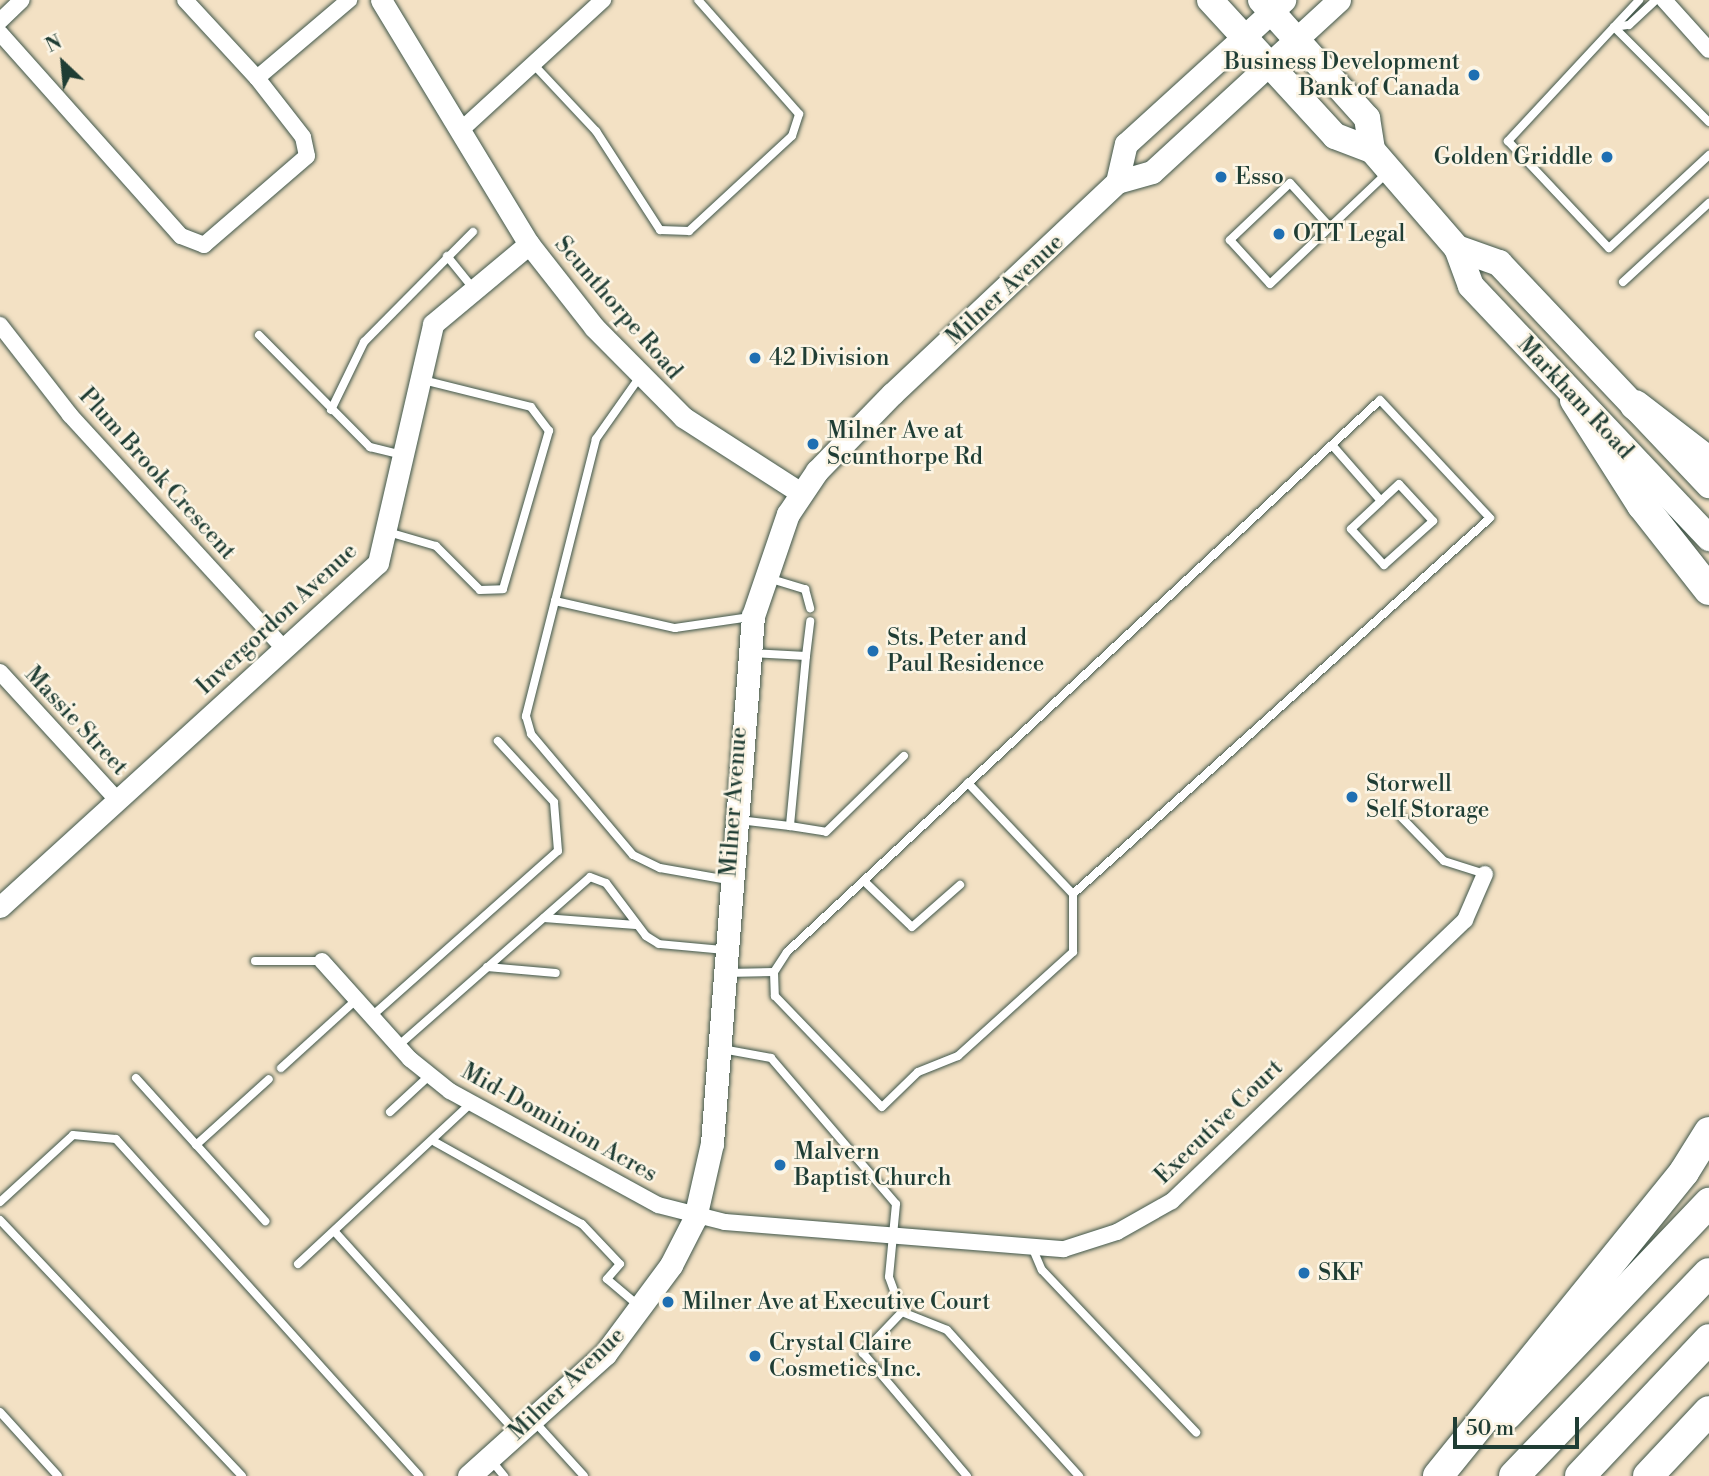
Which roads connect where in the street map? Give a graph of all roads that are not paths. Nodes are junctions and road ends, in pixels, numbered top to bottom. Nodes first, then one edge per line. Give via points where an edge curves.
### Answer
1 (22, 0) edge
2 (185, 0) edge
3 (349, 0) edge
4 (381, 0) edge
5 (603, 0) edge
6 (698, 0) edge
7 (1210, 0) edge
8 (1339, 0) edge
9 (1639, 0) edge
10 (1656, 0) edge
11 (1664, 0) edge
12 (1272, 4) edge
13 (0, 20) edge
14 (1614, 27) junction
15 (0, 33) edge
16 (1244, 38) junction
17 (1297, 40) junction
18 (1709, 50) edge
19 (533, 64) junction
20 (1271, 65) junction
21 (257, 78) junction
22 (1709, 122) edge
23 (461, 130) junction
24 (1372, 150) junction
25 (1709, 155) edge
26 (1390, 171) junction
27 (1117, 182) junction
28 (1709, 203) edge
29 (1329, 226) junction
30 (473, 232) dead end
31 (529, 244) junction
32 (1457, 248) junction
33 (447, 256) junction
34 (1623, 282) dead end
35 (472, 287) junction
36 (0, 325) edge
37 (259, 335) dead end
38 (639, 377) junction
39 (417, 378) junction
40 (1575, 400) junction
41 (1635, 405) junction
42 (331, 410) junction
43 (1332, 445) junction
44 (402, 454) junction
45 (1709, 462) edge
46 (1709, 485) edge
47 (801, 493) junction
48 (1381, 501) junction
49 (385, 531) junction
50 (1709, 538) edge
51 (762, 576) junction
52 (1709, 590) edge
53 (555, 601) junction
54 (810, 608) dead end
55 (753, 616) junction
56 (810, 621) dead end
57 (285, 650) junction
58 (748, 653) junction
59 (806, 656) junction
60 (0, 672) edge
61 (498, 741) dead end
62 (904, 756) dead end
63 (968, 783) junction
64 (118, 801) junction
65 (1402, 818) dead end
66 (733, 819) junction
67 (790, 826) junction
68 (1485, 874) joint
69 (728, 880) junction
70 (864, 881) junction
71 (960, 885) dead end
72 (1073, 894) junction
73 (0, 907) edge
74 (544, 918) junction
75 (636, 925) junction
76 (255, 961) dead end
77 (322, 961) joint
78 (724, 961) junction
79 (486, 967) junction
80 (774, 972) junction
81 (556, 973) dead end
82 (357, 999) junction
83 (373, 1016) junction
84 (399, 1045) junction
85 (719, 1049) junction
86 (281, 1068) dead end
87 (431, 1074) junction
88 (136, 1077) dead end
89 (270, 1079) dead end
90 (470, 1104) junction
91 (390, 1112) dead end
92 (1709, 1132) edge
93 (435, 1142) junction
94 (196, 1145) junction
95 (0, 1202) edge
96 (1709, 1203) edge
97 (695, 1218) junction
98 (0, 1220) edge
99 (265, 1221) dead end
100 (335, 1232) junction
101 (892, 1238) junction
102 (1032, 1247) junction
103 (299, 1264) dead end
104 (1709, 1273) edge
105 (642, 1308) junction
106 (902, 1312) junction
107 (1709, 1339) edge
108 (1709, 1411) edge
109 (0, 1412) edge
110 (525, 1426) junction
111 (1196, 1432) dead end
112 (489, 1458) junction
113 (58, 1476) edge
114 (242, 1476) edge
115 (419, 1476) edge
116 (469, 1476) edge
117 (504, 1476) edge
118 (584, 1476) edge
119 (967, 1476) edge
120 (1079, 1476) edge
121 (1440, 1476) edge
122 (1514, 1476) edge
123 (1580, 1476) edge
124 (1648, 1476) edge

1 - 13 street
2 - 21 street
3 - 21 street
4 - 23 street, Scunthorpe Road
5 - 19 street
6 - 19 lane via 799,114 792,136 689,231 660,230 596,131
7 - 16 main road, Markham Road
8 - 17 main road, Milner Avenue
9 - 14 lane
10 - 14 lane via 1629,25
11 - 18 street
12 - 16 main road
12 - 17 main road, Markham Road
14 - 22 lane
14 - 25 lane via 1508,141 1609,248
15 - 21 street via 190,243 204,245 226,230 307,156 303,136
16 - 20 main road, Markham Road
16 - 27 main road via 1126,144
17 - 20 main road, Milner Avenue
17 - 24 main road, Markham Road via 1367,118
19 - 23 street
20 - 24 main road, Markham Road via 1335,136
20 - 27 main road, Milner Avenue via 1152,172
23 - 31 street, Scunthorpe Road
24 - 26 main road, Markham Road
26 - 29 lane
26 - 32 main road, Markham Road
27 - 47 main road, Milner Avenue via 892,394
28 - 34 lane
29 - 29 lane via 1270,284 1230,240 1290,183
30 - 33 lane
31 - 35 street, Invergordon Avenue
31 - 38 street, Scunthorpe Road
32 - 40 main road, Markham Road via 1471,286
32 - 41 main road, Markham Road via 1499,263
33 - 35 lane
33 - 42 lane via 364,342
35 - 39 street, Invergordon Avenue via 433,324
36 - 57 street, Plum Brook Crescent via 70,415
37 - 42 lane
38 - 47 street, Scunthorpe Road via 682,417
38 - 53 lane via 596,439
39 - 44 street, Invergordon Avenue
39 - 49 lane via 531,407 549,430 503,589 480,590 436,546
40 - 50 main road, Markham Road
40 - 52 highway via 1642,505
41 - 45 highway
41 - 46 main road, Markham Road
42 - 44 lane via 370,447
43 - 48 lane
43 - 63 lane
43 - 72 lane via 1380,400 1490,518
44 - 49 street, Invergordon Avenue
47 - 51 main road, Milner Avenue
48 - 48 lane via 1351,529 1384,565 1433,520 1399,485
49 - 57 street, Invergordon Avenue via 372,570
51 - 54 lane via 805,589
51 - 55 main road, Milner Avenue
53 - 55 lane via 675,628
53 - 69 lane via 526,716 531,734 633,855 660,868
55 - 58 main road, Milner Avenue
56 - 59 lane
57 - 64 street, Invergordon Avenue
58 - 59 lane
58 - 66 main road, Milner Avenue
59 - 67 lane
60 - 64 street, Massie Street
61 - 83 lane via 554,802 558,851
62 - 67 lane via 826,832
63 - 70 lane
63 - 72 lane
64 - 73 street, Invergordon Avenue
65 - 68 lane via 1444,861
66 - 67 lane
66 - 69 main road, Milner Avenue
68 - 102 street, Executive Court via 1465,920 1172,1200 1117,1232 1064,1249
69 - 78 main road, Milner Avenue
70 - 71 lane via 912,927
70 - 80 lane via 787,952
72 - 80 lane via 1073,952 958,1056 918,1072 882,1107 775,996
74 - 75 lane
74 - 75 lane via 583,880 597,878
74 - 79 lane
75 - 78 lane via 659,944
76 - 77 lane
77 - 82 street, Mid-Dominion Acres
78 - 80 lane
78 - 85 main road, Milner Avenue
79 - 81 lane
79 - 84 lane
82 - 83 street, Mid-Dominion Acres
82 - 86 lane
83 - 84 street, Mid-Dominion Acres
84 - 87 street, Mid-Dominion Acres
85 - 97 main road, Milner Avenue via 712,1143
85 - 101 lane via 771,1058 896,1204
87 - 90 street, Mid-Dominion Acres
87 - 91 lane
88 - 94 lane
89 - 94 lane
90 - 93 lane
90 - 97 street, Mid-Dominion Acres via 658,1205
92 - 121 highway via 1684,1172
93 - 100 lane
93 - 105 lane via 582,1224 620,1264 607,1279
94 - 99 lane
95 - 115 lane via 73,1135 116,1139
96 - 121 highway via 1550,1375
97 - 101 street, Executive Court
97 - 105 main road, Milner Avenue
98 - 114 lane
100 - 103 lane
100 - 110 lane
101 - 102 street, Executive Court
101 - 106 lane via 889,1277
102 - 111 lane via 1042,1270
104 - 122 highway
105 - 110 main road, Milner Avenue via 605,1354
106 - 119 lane via 863,1353
106 - 120 lane via 947,1330
107 - 123 highway
108 - 124 highway
109 - 113 lane
110 - 112 main road, Milner Avenue
110 - 118 lane
112 - 116 main road, Milner Avenue
112 - 117 lane

